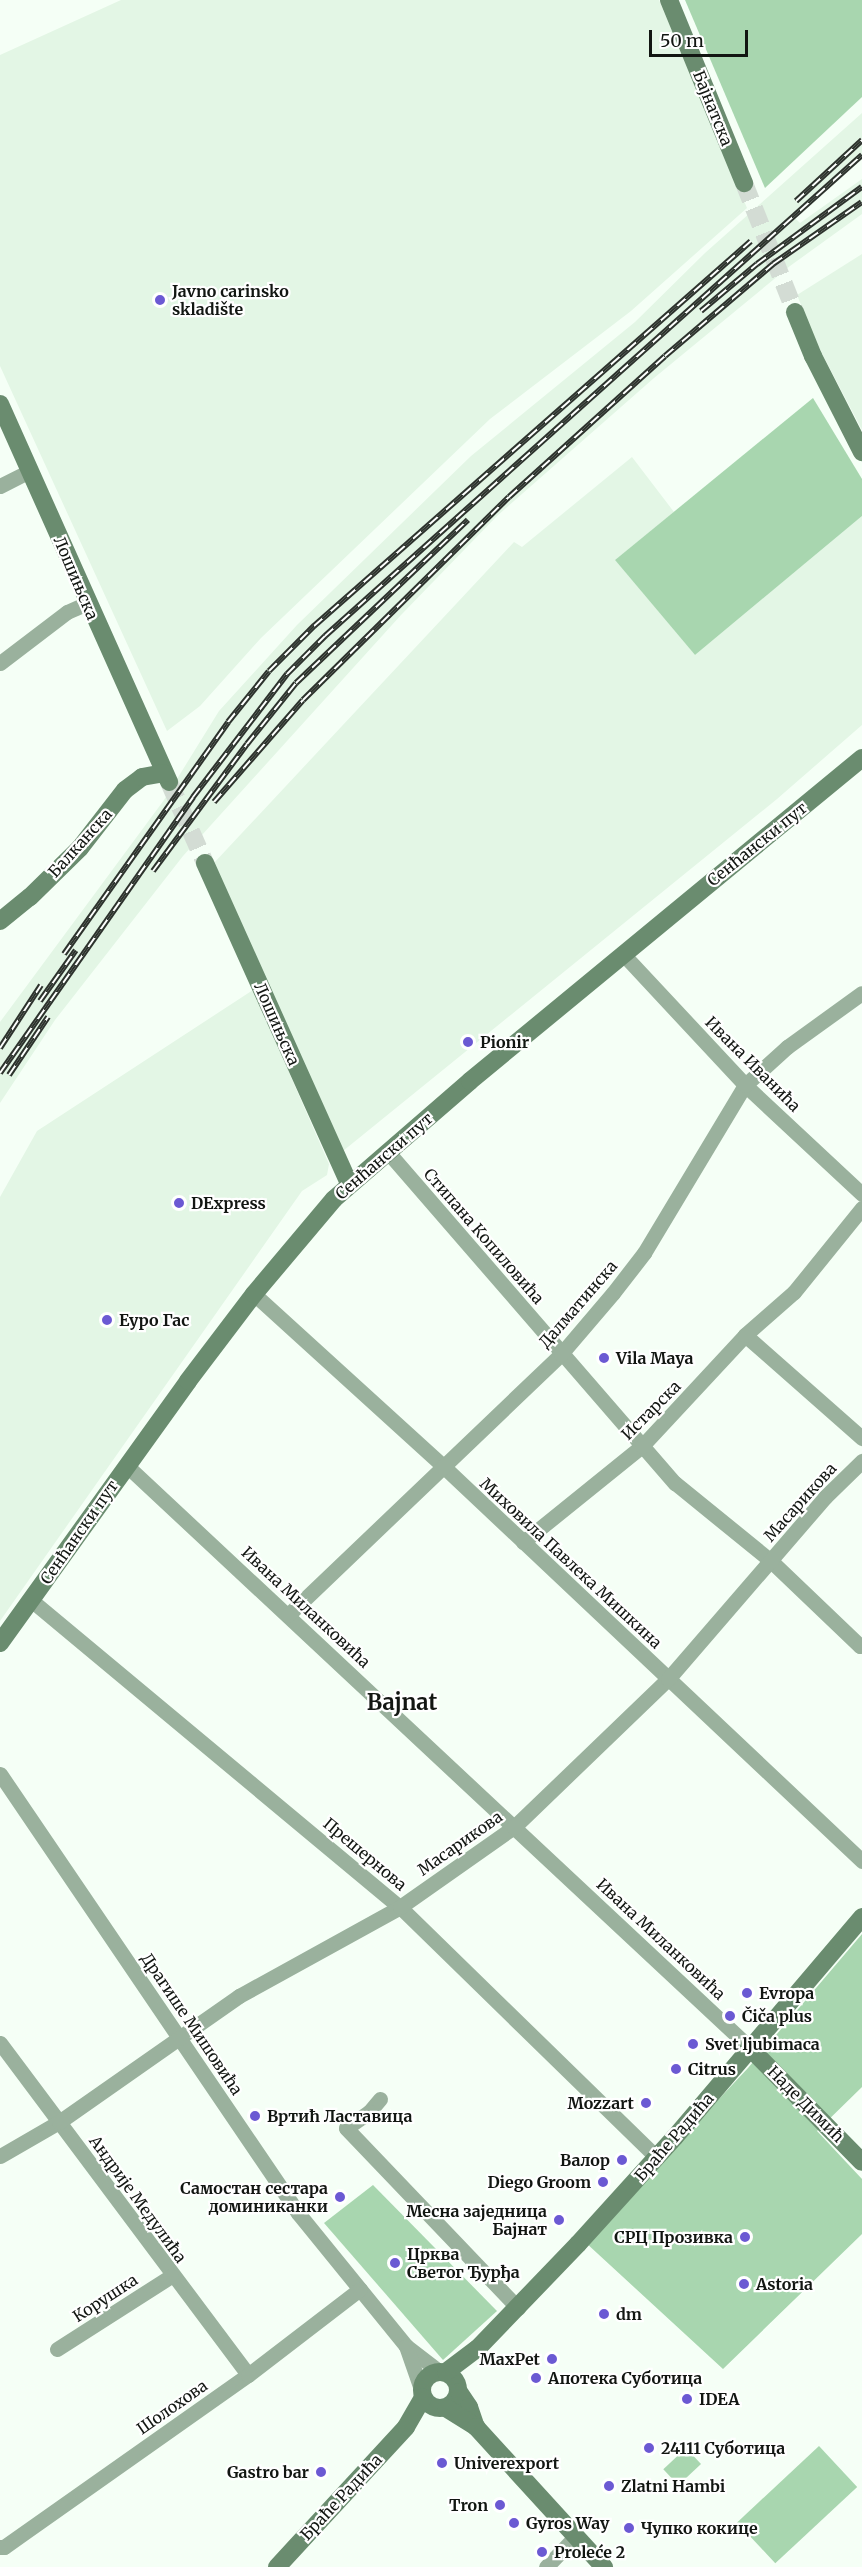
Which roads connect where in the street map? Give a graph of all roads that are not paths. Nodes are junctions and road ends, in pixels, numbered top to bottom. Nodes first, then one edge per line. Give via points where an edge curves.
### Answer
1 (669, 0) edge
2 (744, 183) tunnel mouth
3 (795, 312) tunnel mouth
4 (0, 404) edge
5 (862, 452) edge
6 (30, 471) junction
7 (0, 486) edge
8 (87, 603) junction
9 (0, 663) edge
10 (862, 758) edge
11 (166, 778) joint
12 (205, 863) tunnel mouth
13 (0, 921) edge
14 (623, 954) junction
15 (862, 993) edge
16 (745, 1085) junction
17 (387, 1151) junction
18 (349, 1184) junction
19 (862, 1194) edge
20 (862, 1208) edge
21 (254, 1294) junction
22 (745, 1335) junction
23 (561, 1354) junction
24 (862, 1438) edge
25 (642, 1446) junction
26 (862, 1461) edge
27 (126, 1465) junction
28 (443, 1466) junction
29 (523, 1542) junction
30 (771, 1561) junction
31 (31, 1600) junction
32 (288, 1615) junction
33 (0, 1643) edge
34 (861, 1645) edge
35 (668, 1679) junction
36 (0, 1774) edge
37 (514, 1827) junction
38 (862, 1861) edge
39 (400, 1907) junction
40 (862, 1917) edge
41 (180, 2038) junction
42 (0, 2043) edge
43 (749, 2047) junction
44 (380, 2099) dead end
45 (59, 2122) junction
46 (0, 2156) edge
47 (657, 2158) junction
48 (862, 2162) edge
49 (171, 2276) junction
50 (360, 2289) junction
51 (519, 2308) junction
52 (406, 2346) junction
53 (57, 2349) dead end
54 (248, 2375) junction
55 (450, 2380) junction
56 (432, 2401) junction
57 (476, 2427) junction
58 (575, 2538) junction
59 (0, 2547) edge
60 (277, 2567) edge
61 (546, 2567) edge
62 (604, 2567) edge

1 - 2 street, Бајнатска
3 - 5 street via 813,357
4 - 6 street, Лошињска
6 - 7 street
6 - 8 street, Лошињска
8 - 9 street via 67,612
8 - 11 street, Лошињска
10 - 14 street, Сенћански пут
11 - 13 street, Балканска via 142,777 125,790 80,848
12 - 18 street, Лошињска
14 - 16 street, Ивана Иванића
14 - 17 street, Сенћански пут
15 - 16 street, Далматинска via 787,1047
16 - 19 street, Ивана Иванића
16 - 23 street, Далматинска via 644,1253
17 - 18 street, Сенћански пут
17 - 23 street, Стипана Копиловића
18 - 21 street, Сенћански пут
20 - 22 street, Истарска via 794,1292
21 - 27 street, Сенћански пут
21 - 28 street, Миховила Павлека Мишкина
22 - 24 street
22 - 25 street, Истарска
23 - 25 street, Стипана Копиловића
23 - 28 street, Далматинска
25 - 29 street, Истарска
25 - 30 street, Стипана Копиловића via 675,1483
26 - 30 street, Масарикова via 825,1497
27 - 31 street, Сенћански пут
27 - 32 street, Ивана Миланковића
28 - 29 street, Миховила Павлека Мишкина
28 - 32 street, Далматинска
29 - 35 street, Миховила Павлека Мишкина
30 - 34 street, Стипана Копиловића
30 - 35 street, Масарикова
31 - 33 street, Сенћански пут
31 - 39 street, Прешернова
32 - 37 street, Ивана Миланковића
35 - 37 street, Масарикова
35 - 38 street, Миховила Павлека Мишкина
36 - 41 street, Драгише Мишовића
37 - 39 street, Масарикова
37 - 43 street, Ивана Миланковића
39 - 41 street, Масарикова via 248,1991
39 - 47 street, Прешернова
40 - 43 street, Браће Радића
41 - 45 street, Масарикова
41 - 50 street, Драгише Мишовића via 298,2212
42 - 45 street, Андрије Медулића
43 - 47 street, Браће Радића
43 - 48 street, Наде Димић
44 - 51 street via 346,2128
45 - 46 street, Масарикова
45 - 49 street, Андрије Медулића
47 - 51 street, Браће Радића
49 - 53 street, Корушка
49 - 54 street, Андрије Медулића
50 - 52 street, Драгише Мишовића
50 - 54 street, Шолохова
51 - 55 street, Браће Радића
52 - 55 street, Драгише Мишовића
52 - 56 street, Драгише Мишовића
54 - 59 street, Шолохова
55 - 56 street via 453,2404
55 - 56 street via 425,2380
55 - 57 street via 472,2413
56 - 57 street
56 - 60 street, Браће Радића
57 - 58 street
58 - 61 street
58 - 62 street

